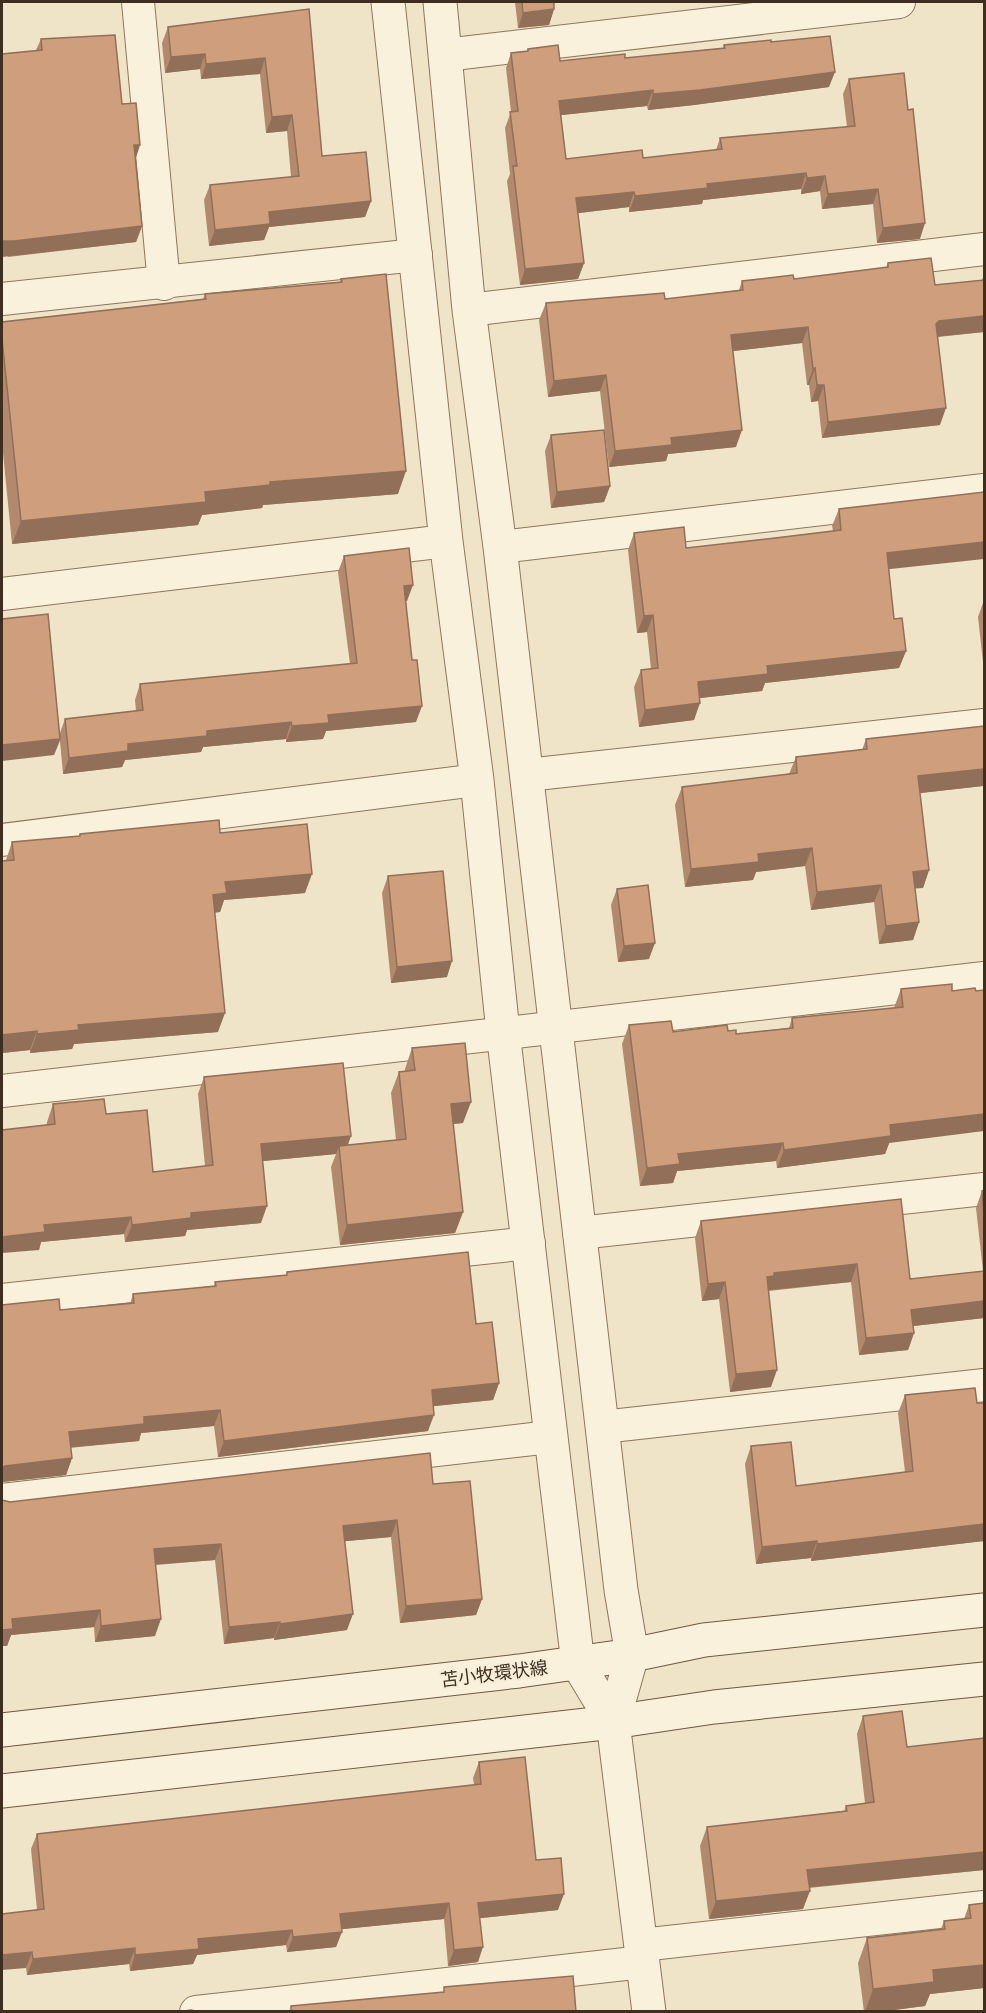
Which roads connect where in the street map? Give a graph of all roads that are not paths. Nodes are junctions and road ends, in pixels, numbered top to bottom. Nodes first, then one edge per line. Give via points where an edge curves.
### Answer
1 (138, 2) edge
2 (388, 2) edge
3 (440, 2) edge
4 (899, 2) edge
5 (445, 55) junction
6 (984, 249) edge
7 (416, 255) junction
8 (164, 284) junction
9 (2, 299) edge
10 (469, 310) junction
11 (984, 490) edge
12 (446, 541) junction
13 (500, 548) junction
14 (2, 594) edge
15 (984, 725) edge
16 (526, 775) junction
17 (477, 780) junction
18 (2, 840) edge
19 (984, 978) edge
20 (555, 1027) junction
21 (503, 1032) junction
22 (2, 1091) edge
23 (984, 1189) edge
24 (579, 1233) junction
25 (529, 1243) junction
26 (2, 1300) edge
27 (984, 1385) edge
28 (602, 1427) junction
29 (550, 1437) junction
30 (2, 1500) edge
31 (984, 1610) edge
32 (632, 1655) junction
33 (578, 1664) junction
34 (984, 1678) edge
35 (613, 1722) junction
36 (2, 1730) edge
37 (2, 1791) edge
38 (984, 1907) edge
39 (642, 1953) junction
40 (196, 2012) edge
41 (649, 2012) edge

1 - 8 street
2 - 7 street
3 - 5 street
4 - 5 street
5 - 10 street
6 - 10 street
7 - 8 street
7 - 12 street
8 - 9 street
10 - 13 street
11 - 13 street
12 - 14 street
12 - 17 street
13 - 16 street
15 - 16 street
16 - 20 street
17 - 18 street
17 - 21 street
19 - 20 street
20 - 21 street
20 - 24 street
21 - 22 street
21 - 25 street
23 - 24 street
24 - 28 street
25 - 26 street
25 - 29 street
27 - 28 street
28 - 32 street
29 - 30 street
29 - 33 street
31 - 32 street, 苫小牧環状線 via 704,1640
32 - 33 street, 苫小牧環状線
32 - 35 street
33 - 35 street
33 - 36 street, 苫小牧環状線
34 - 35 street via 714,1707
35 - 37 street
35 - 39 street
38 - 39 street
39 - 40 street
39 - 41 street

